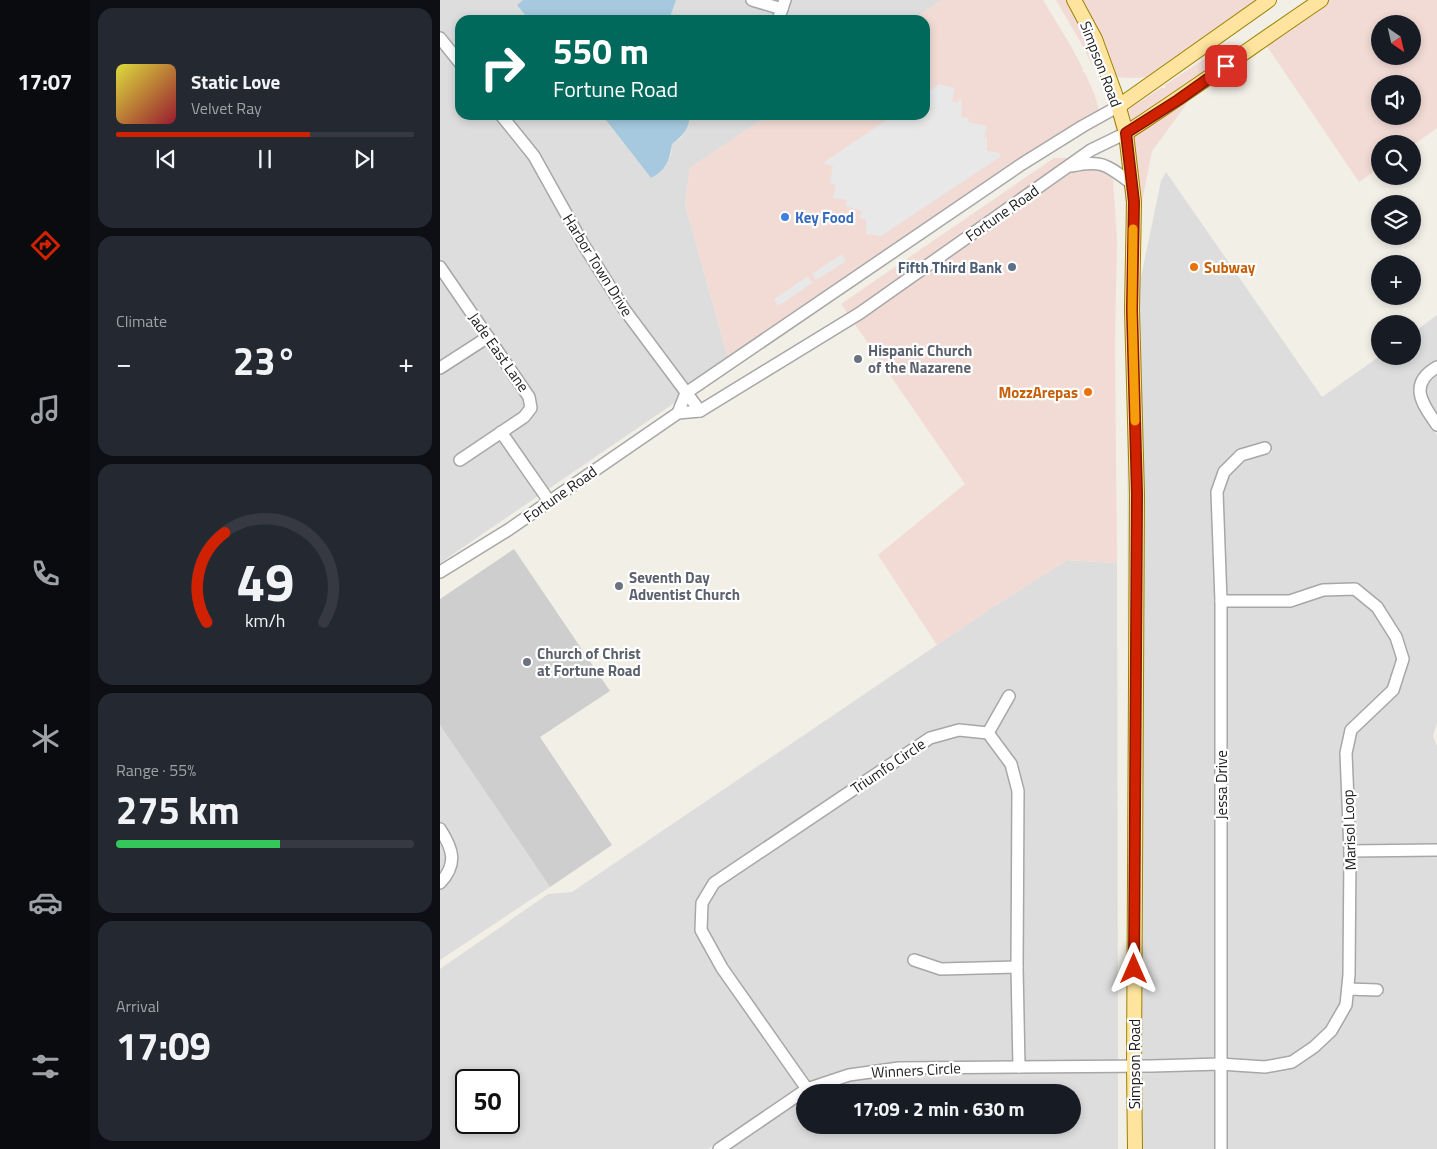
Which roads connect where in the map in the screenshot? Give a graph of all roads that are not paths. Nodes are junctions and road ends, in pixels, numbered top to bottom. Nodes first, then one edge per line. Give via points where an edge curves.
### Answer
1 (752, 0) edge
2 (1074, 0) edge
3 (1268, 0) edge
4 (1321, 0) edge
5 (782, 10) edge
6 (440, 38) edge
7 (455, 57) edge
8 (1118, 106) junction
9 (505, 120) edge
10 (1126, 133) junction
11 (1068, 167) junction
12 (1131, 183) junction
13 (440, 267) edge
14 (488, 337) junction
15 (1437, 366) edge
16 (440, 368) edge
17 (686, 394) junction
18 (700, 411) junction
19 (678, 413) junction
20 (1437, 426) edge
21 (501, 432) junction
22 (1265, 448) dead end
23 (460, 460) dead end
24 (549, 501) junction
25 (440, 572) edge
26 (1221, 601) junction
27 (1008, 696) dead end
28 (988, 733) junction
29 (440, 828) edge
30 (1437, 850) edge
31 (1350, 852) junction
32 (440, 883) edge
33 (914, 960) dead end
34 (1017, 967) junction
35 (1348, 989) junction
36 (1377, 990) dead end
37 (1220, 1064) junction
38 (1134, 1066) junction
39 (1019, 1067) junction
40 (803, 1084) edge
41 (823, 1084) edge
42 (796, 1096) edge
43 (719, 1149) edge
44 (1135, 1149) edge
45 (1221, 1149) edge

1 - 5 street
2 - 8 main road, Simpson Road via 1095,39
3 - 8 main road, Fortune Road
4 - 10 main road, Fortune Road
6 - 7 street
8 - 10 main road, Simpson Road
8 - 17 street, Fortune Road via 1022,164
9 - 17 street, Harbor Town Drive via 534,156 624,309
10 - 11 street, Fortune Road via 1091,150
10 - 12 main road, Simpson Road
11 - 12 street via 1087,162 1103,164
11 - 18 street, Fortune Road via 873,304
12 - 38 main road, Simpson Road via 1134,202 1132,310 1137,494
13 - 14 street, Jade East Lane
14 - 16 street
14 - 21 street, Jade East Lane via 529,397 531,408 524,417
15 - 20 street via 1422,382 1420,397
17 - 18 street, Harbor Town Drive
17 - 19 street
18 - 19 street, Fortune Road
19 - 24 street, Fortune Road
21 - 23 street, Jade East Lane
21 - 24 street
22 - 26 street, Jessa Drive via 1241,455 1224,472 1217,492
24 - 25 street, Fortune Road
26 - 31 street, Marisol Loop via 1290,601 1323,590 1355,589 1377,607 1396,636 1403,660 1393,690 1352,730 1346,753
26 - 37 street, Jessa Drive
27 - 28 street
28 - 34 street via 1011,764 1018,791
28 - 40 street, Triumfo Circle via 959,730 930,738 714,883 702,903 701,930 722,968
29 - 32 street via 452,854 449,873
30 - 31 street
31 - 35 street, Marisol Loop
33 - 34 street via 941,970
34 - 39 street
35 - 36 street
35 - 37 street, Marisol Loop via 1346,1005 1331,1030 1292,1062 1265,1067
37 - 38 street, Marisol Loop
37 - 45 street, Jessa Drive
38 - 39 street, Winners Circle
38 - 44 main road, Simpson Road
39 - 41 street, Winners Circle via 899,1068
42 - 43 street, Winners Circle

